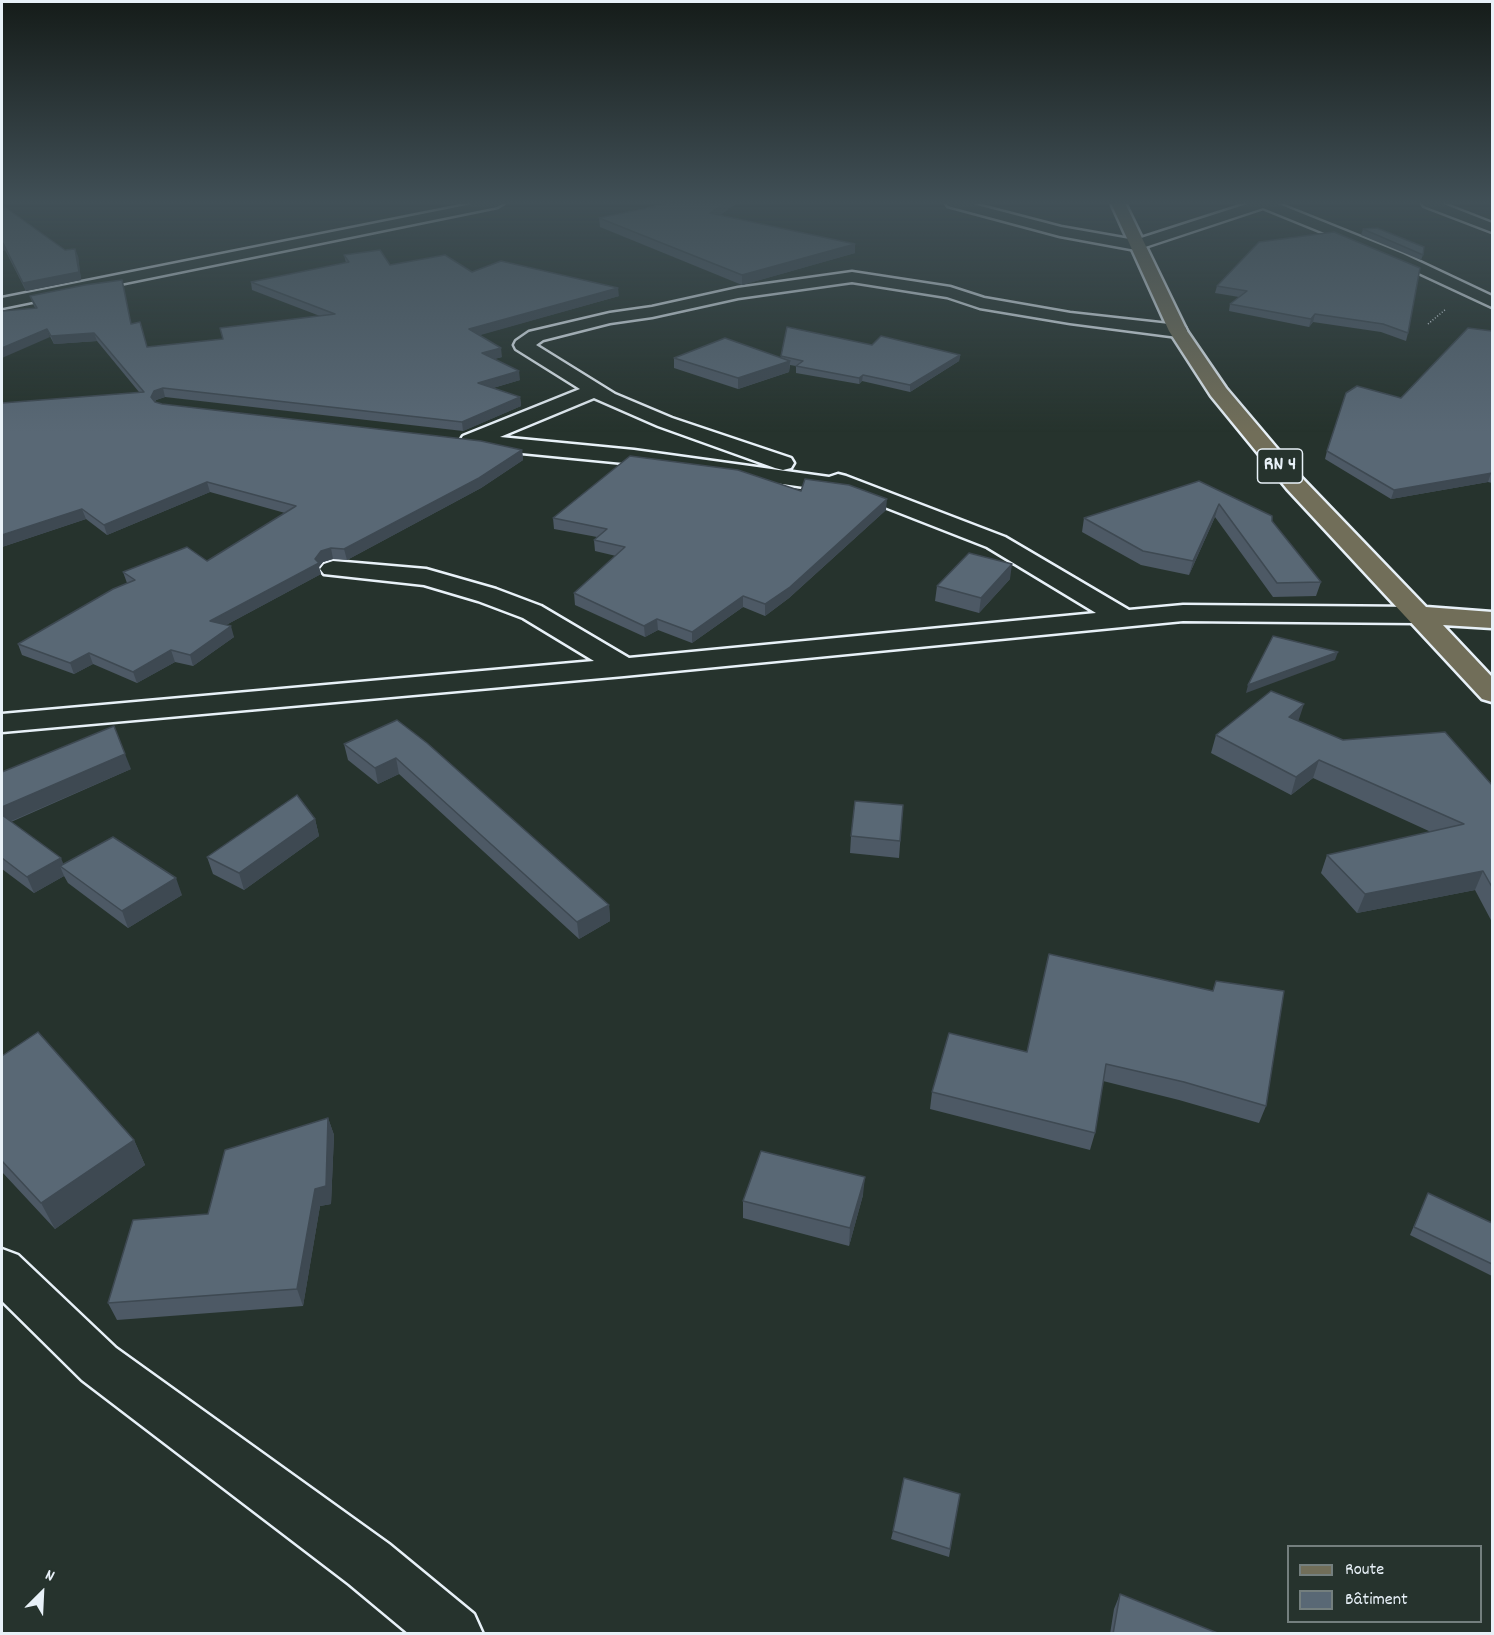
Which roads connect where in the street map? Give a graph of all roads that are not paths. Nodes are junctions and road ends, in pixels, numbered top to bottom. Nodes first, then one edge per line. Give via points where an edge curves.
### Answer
1 (120, 279) edge
2 (836, 279) edge
3 (867, 279) edge
4 (1153, 279) edge
5 (1444, 279) edge
6 (1492, 302) edge
7 (2, 303) edge
8 (1178, 331) junction
9 (595, 390) junction
10 (447, 438) edge
11 (471, 441) junction
12 (860, 488) junction
13 (333, 569) dead end
14 (1418, 615) junction
15 (1124, 618) junction
16 (1492, 620) edge
17 (624, 667) junction
18 (1492, 693) edge
19 (2, 723) edge
20 (2, 1270) edge
21 (454, 1634) edge

1 - 7 street
2 - 9 street via 610,318 536,336 523,345
3 - 8 street via 950,292 980,303 1070,318
4 - 8 main road, RN 4
5 - 6 street
8 - 14 main road, RN 4 via 1218,392 1295,484
9 - 11 street
9 - 12 street via 665,422
10 - 11 street
11 - 12 street via 634,457
12 - 15 street via 996,542
13 - 17 street via 426,576 487,595 532,612
14 - 15 street via 1183,613
14 - 16 main road
14 - 18 main road, RN 4
15 - 17 street
17 - 19 street
20 - 21 street via 99,1364 369,1564

